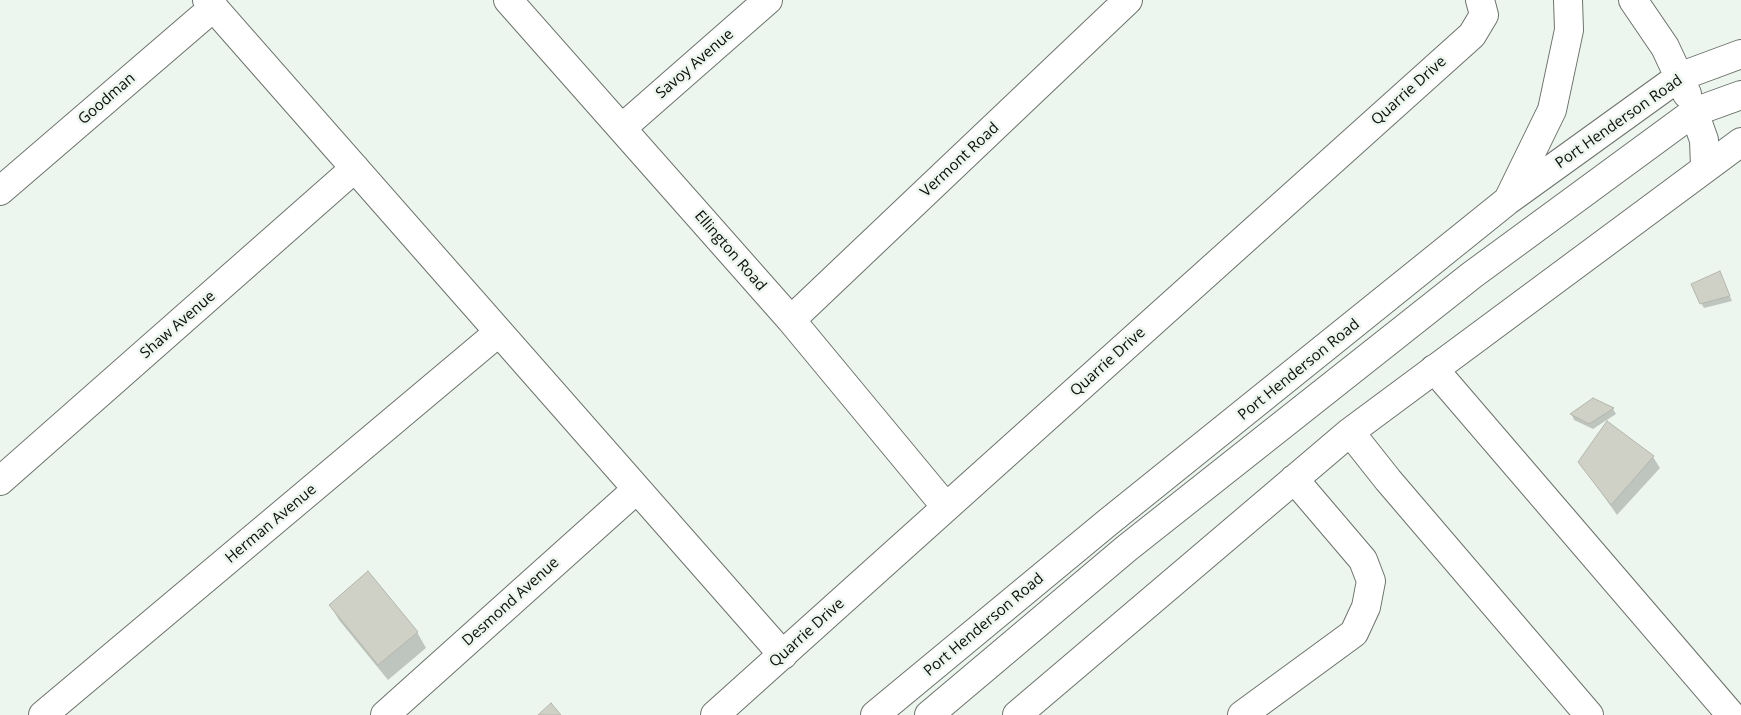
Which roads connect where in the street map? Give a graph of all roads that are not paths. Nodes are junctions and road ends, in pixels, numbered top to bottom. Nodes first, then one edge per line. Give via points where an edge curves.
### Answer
1 (508, 0) edge
2 (768, 0) edge
3 (1128, 0) edge
4 (1480, 0) edge
5 (1568, 0) edge
6 (1633, 0) edge
7 (211, 4) edge
8 (1741, 54) edge
9 (1679, 77) junction
10 (1741, 95) edge
11 (1694, 112) junction
12 (622, 128) junction
13 (1741, 142) edge
14 (1706, 167) junction
15 (355, 168) junction
16 (0, 191) edge
17 (1507, 201) junction
18 (791, 320) junction
19 (499, 332) junction
20 (1434, 369) junction
21 (1350, 432) junction
22 (1294, 479) junction
23 (0, 481) edge
24 (637, 489) junction
25 (946, 507) junction
26 (783, 655) junction
27 (43, 715) edge
28 (385, 715) edge
29 (715, 715) edge
30 (875, 715) edge
31 (929, 715) edge
32 (1017, 715) edge
33 (1242, 715) edge
34 (1589, 715) edge
35 (1731, 715) edge

1 - 12 street, Ellington Road
2 - 12 street, Savoy Avenue
3 - 18 street, Vermont Road
4 - 25 street, Quarrie Drive via 1484,15 1472,35
5 - 17 street via 1569,30 1552,110
6 - 9 street via 1665,47
7 - 15 street
7 - 16 street, Goodman
8 - 9 street, Port Henderson Road
9 - 11 street
9 - 17 street, Port Henderson Road
10 - 11 street
11 - 14 street via 1704,140
11 - 31 street via 1472,274 1127,548
12 - 18 street, Ellington Road
13 - 14 street
14 - 20 street
15 - 19 street
15 - 23 street, Shaw Avenue
17 - 30 street, Port Henderson Road
18 - 25 street, Ellington Road
19 - 24 street
19 - 27 street, Herman Avenue
20 - 21 street
20 - 35 street
21 - 22 street
21 - 34 street
22 - 32 street
22 - 33 street via 1362,560 1371,581 1366,607 1354,633
24 - 26 street
24 - 28 street, Desmond Avenue
25 - 26 street, Quarrie Drive
26 - 29 street, Quarrie Drive

